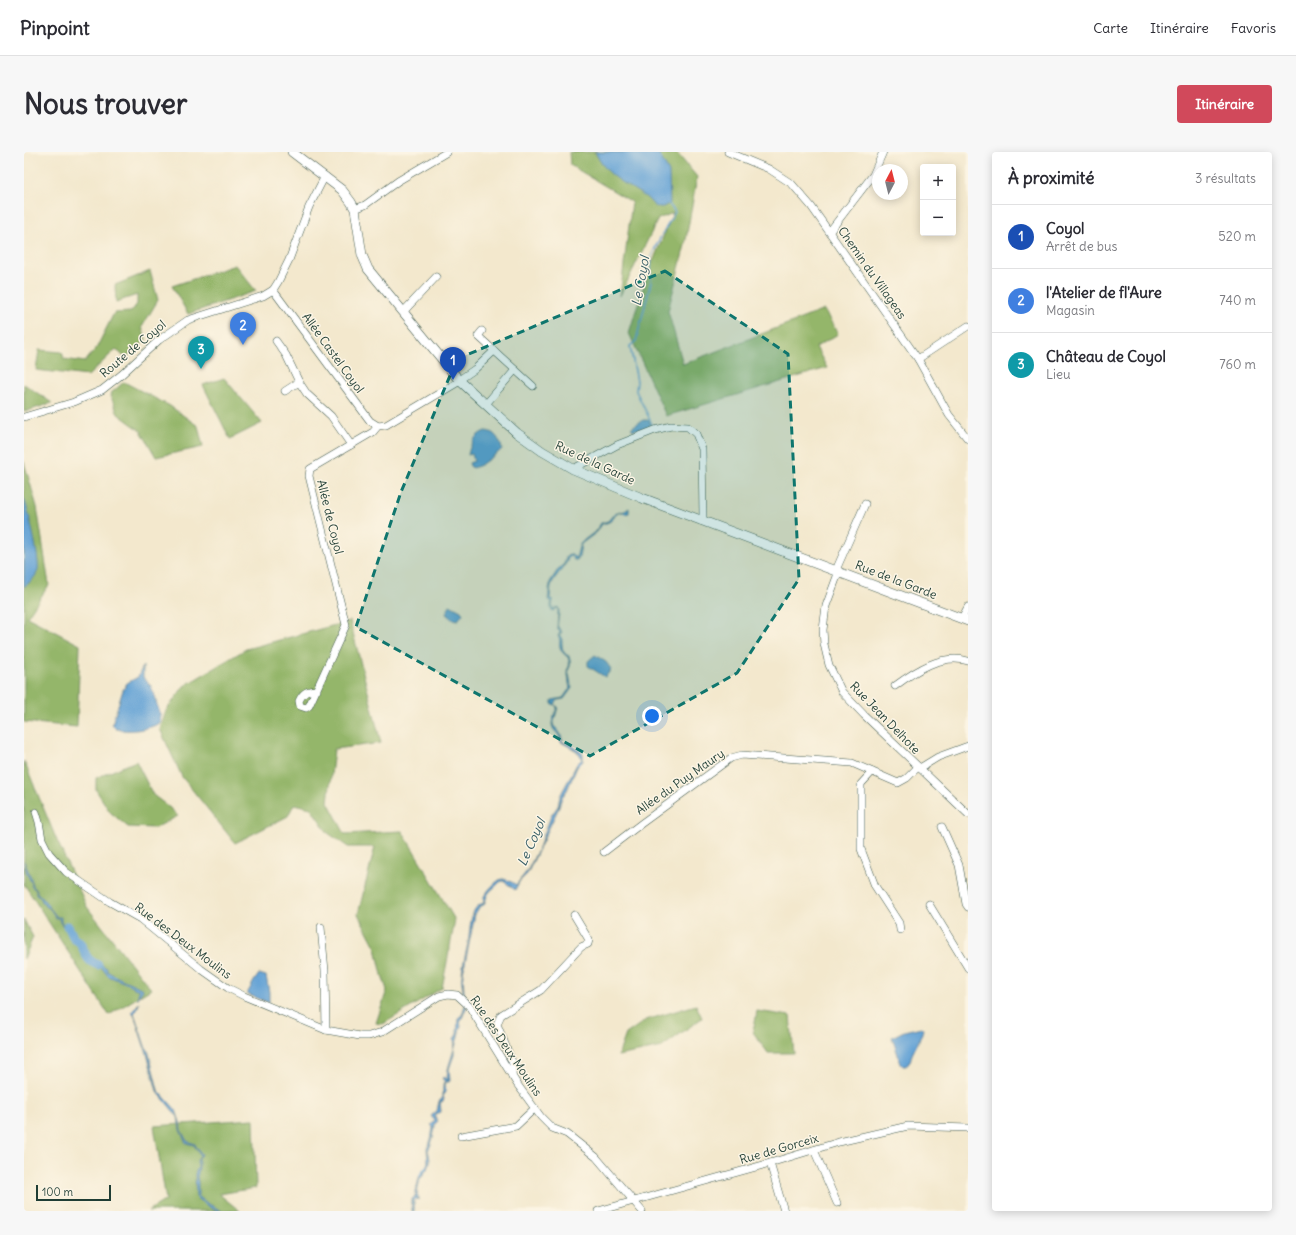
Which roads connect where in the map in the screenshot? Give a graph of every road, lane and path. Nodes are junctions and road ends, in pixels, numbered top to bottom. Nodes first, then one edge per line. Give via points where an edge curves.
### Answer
1 (292, 152) edge
2 (447, 152) edge
3 (728, 152) edge
4 (883, 152) edge
5 (325, 176) junction
6 (355, 209) junction
7 (830, 231) junction
8 (436, 277) dead end
9 (273, 290) junction
10 (403, 312) junction
11 (968, 326) edge
12 (482, 331) dead end
13 (276, 341) dead end
14 (494, 351) junction
15 (918, 359) junction
16 (515, 370) junction
17 (460, 380) junction
18 (299, 382) junction
19 (533, 386) dead end
20 (285, 391) dead end
21 (486, 404) junction
22 (24, 417) edge
23 (378, 426) junction
24 (968, 439) edge
25 (351, 445) junction
26 (573, 468) junction
27 (865, 504) dead end
28 (702, 521) junction
29 (838, 571) junction
30 (968, 607) edge
31 (965, 619) edge
32 (968, 662) edge
33 (895, 686) dead end
34 (317, 690) dead end
35 (968, 746) edge
36 (919, 768) junction
37 (872, 772) junction
38 (36, 812) dead end
39 (968, 814) edge
40 (942, 826) dead end
41 (604, 852) dead end
42 (929, 904) dead end
43 (968, 907) edge
44 (574, 915) dead end
45 (321, 927) dead end
46 (900, 930) dead end
47 (968, 968) edge
48 (326, 1030) junction
49 (512, 1076) junction
50 (535, 1108) junction
51 (968, 1128) edge
52 (461, 1136) dead end
53 (814, 1150) junction
54 (770, 1163) junction
55 (633, 1201) junction
56 (837, 1203) dead end
57 (598, 1211) edge
58 (642, 1211) edge
59 (784, 1211) edge

1 - 5 main road, Rue de la Garde
2 - 6 street
3 - 7 street, Chemin du Villageas via 769,169 792,184
4 - 7 street via 873,175
5 - 6 main road, Rue de la Garde via 342,190
5 - 9 street via 309,206 289,260
6 - 10 main road, Rue de la Garde via 362,255 368,269
7 - 15 street, Chemin du Villageas
8 - 10 street
9 - 22 street, Route de Coyol via 188,320 159,340 121,376 102,390 74,402
9 - 23 street, Allée Castel Coyol via 370,421
10 - 17 main road, Rue de la Garde
11 - 15 street
12 - 14 street via 478,336
13 - 18 street
14 - 16 street
14 - 17 street, Allée de Coyol
15 - 24 street, Chemin du Villageas via 949,415
16 - 19 street
16 - 21 street
17 - 21 main road, Rue de la Garde
17 - 23 street, Allée de Coyol via 386,425
18 - 20 street
18 - 25 street via 307,394 331,416
21 - 26 main road, Rue de la Garde via 517,433 542,451
23 - 25 street, Allée de Coyol via 373,432
25 - 34 street, Allée de Coyol via 310,469 309,476 346,625
26 - 28 main road, Rue de la Garde
26 - 28 street via 617,445 655,430 671,426 688,427 696,434 702,449
27 - 29 street, Rue Jean Delhote
28 - 29 main road, Rue de la Garde
29 - 31 main road, Rue de la Garde
29 - 36 street, Rue Jean Delhote via 826,606 824,644 829,665 842,692
30 - 31 street
32 - 33 street via 960,659 926,666
35 - 36 street via 938,757
36 - 37 street, Allée du Puy Maury via 898,783
36 - 39 street, Rue Jean Delhote
37 - 41 street, Allée du Puy Maury via 852,763 742,755 731,758
37 - 46 street via 861,784 861,849 875,886 899,923
38 - 48 street, Rue des Deux Moulins via 42,839 49,853 66,872 110,902 140,918 228,988
40 - 43 street via 959,865
42 - 47 street
44 - 49 street via 589,940 588,944 581,947 541,990 501,1015 497,1024 513,1064
45 - 48 street
48 - 49 street, Rue des Deux Moulins via 369,1036 382,1032 439,996 457,995 469,1006
49 - 50 street, Rue des Deux Moulins
50 - 52 street via 516,1126
50 - 55 street, Rue des Deux Moulins via 552,1128 567,1134 596,1157
51 - 53 street, Rue de Gorceix via 908,1126
53 - 54 street, Rue de Gorceix
53 - 56 street
54 - 55 street, Rue de Gorceix
54 - 59 street
55 - 57 street, Rue de Gorceix
55 - 58 street, Rue des Deux Moulins

